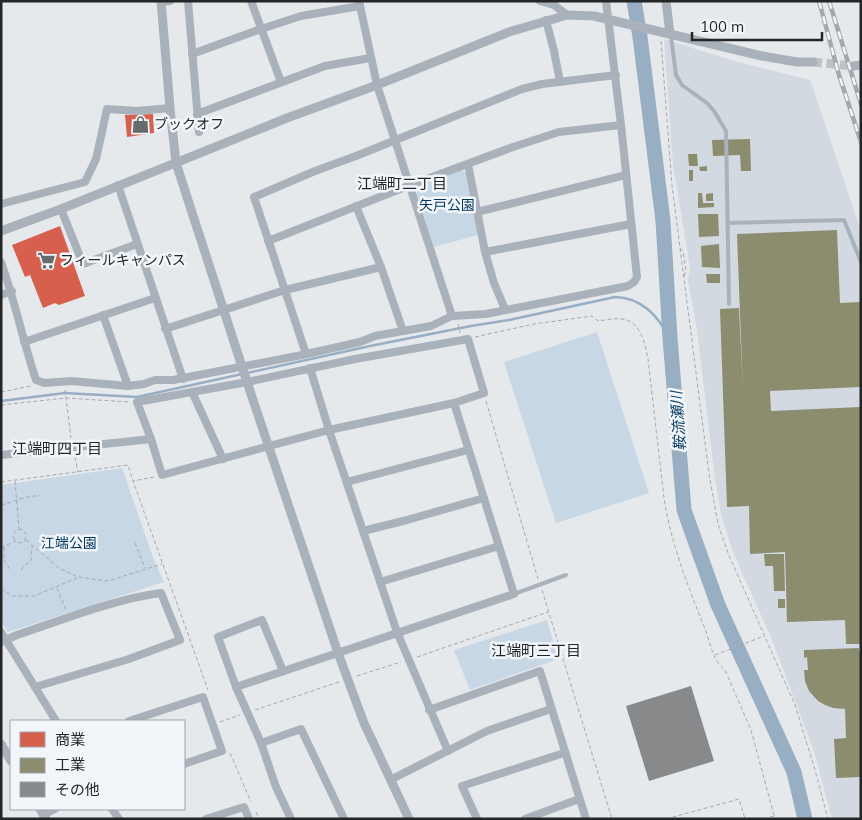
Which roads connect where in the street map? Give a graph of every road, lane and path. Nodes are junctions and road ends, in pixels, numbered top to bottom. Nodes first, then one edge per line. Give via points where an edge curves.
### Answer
1 (188, 1) edge
2 (251, 1) edge
3 (540, 1) edge
4 (606, 1) edge
5 (666, 1) edge
6 (164, 2) edge
7 (359, 4) edge
8 (567, 15) junction
9 (546, 20) junction
10 (611, 20) junction
11 (261, 29) junction
12 (660, 31) junction
13 (670, 34) junction
14 (192, 54) junction
15 (370, 58) junction
16 (813, 62) tunnel mouth
17 (616, 75) junction
18 (281, 82) junction
19 (560, 82) junction
20 (377, 85) junction
21 (170, 108) junction
22 (621, 125) junction
23 (395, 141) junction
24 (176, 163) junction
25 (468, 164) junction
26 (626, 175) junction
27 (118, 185) junction
28 (408, 186) junction
29 (1, 204) edge
30 (356, 206) junction
31 (62, 209) junction
32 (477, 212) junction
33 (631, 224) junction
34 (728, 224) junction
35 (1, 231) edge
36 (268, 241) junction
37 (137, 244) junction
38 (485, 252) junction
39 (1, 262) edge
40 (861, 262) edge
41 (381, 268) junction
42 (285, 290) junction
43 (12, 291) junction
44 (1, 295) edge
45 (155, 298) junction
46 (729, 304) dead end
47 (505, 309) junction
48 (224, 310) junction
49 (102, 315) junction
50 (454, 318) junction
51 (165, 329) junction
52 (403, 331) junction
53 (460, 334) dead end
54 (468, 339) junction
55 (24, 342) junction
56 (306, 354) junction
57 (242, 367) junction
58 (310, 368) junction
59 (183, 379) junction
60 (247, 380) junction
61 (44, 384) junction
62 (65, 386) dead end
63 (128, 386) junction
64 (1, 392) edge
65 (192, 392) junction
66 (484, 393) junction
67 (66, 398) junction
68 (137, 402) junction
69 (454, 403) junction
70 (1, 404) edge
71 (69, 424) dead end
72 (329, 430) junction
73 (151, 439) junction
74 (270, 447) junction
75 (468, 450) junction
76 (1, 455) edge
77 (223, 459) junction
78 (162, 476) junction
79 (15, 480) junction
80 (133, 481) junction
81 (1, 482) edge
82 (347, 482) junction
83 (40, 496) dead end
84 (484, 498) junction
85 (17, 501) junction
86 (1, 505) edge
87 (19, 529) junction
88 (363, 531) junction
89 (26, 540) junction
90 (15, 541) junction
91 (135, 543) dead end
92 (32, 545) junction
93 (4, 546) junction
94 (499, 546) junction
95 (1, 548) edge
96 (163, 564) junction
97 (10, 569) dead end
98 (145, 569) junction
99 (21, 570) dead end
100 (566, 575) dead end
101 (78, 578) junction
102 (380, 582) junction
103 (540, 584) junction
104 (56, 588) junction
105 (1, 589) edge
106 (514, 594) junction
107 (548, 612) junction
108 (69, 618) junction
109 (1, 632) edge
110 (397, 632) junction
111 (764, 636) junction
112 (4, 641) edge
113 (338, 653) junction
114 (714, 656) junction
115 (410, 659) junction
116 (282, 671) junction
117 (354, 677) dead end
118 (339, 682) dead end
119 (35, 687) junction
120 (236, 687) junction
121 (210, 695) dead end
122 (551, 709) junction
123 (254, 710) dead end
124 (430, 710) junction
125 (240, 715) dead end
126 (55, 720) edge
127 (132, 720) edge
128 (220, 722) dead end
129 (261, 743) junction
130 (1, 744) edge
131 (229, 748) dead end
132 (448, 751) junction
133 (564, 753) junction
134 (10, 759) edge
135 (185, 764) edge
136 (392, 779) junction
137 (579, 800) junction
138 (250, 801) dead end
139 (53, 810) edge
140 (255, 810) dead end
141 (41, 815) edge
142 (775, 818) edge
143 (206, 819) edge
144 (249, 819) edge
145 (259, 819) edge
146 (291, 819) edge
147 (344, 819) edge
148 (410, 819) edge
149 (477, 819) edge
150 (525, 819) edge
151 (586, 819) edge
152 (612, 819) edge
153 (666, 819) edge
154 (745, 819) edge
155 (764, 819) edge
156 (828, 819) edge

1 - 14 street
2 - 11 street
3 - 8 street via 554,5
4 - 10 street
5 - 13 street
6 - 21 street
7 - 11 street via 301,16
7 - 15 street
8 - 9 street
8 - 10 street
9 - 19 street
9 - 20 street
10 - 12 street
10 - 17 street
11 - 14 street
11 - 18 street
12 - 13 street
12 - 111 path via 672,185 709,474 718,524
13 - 16 street via 762,56
13 - 34 lane via 676,75 682,84 707,103 726,131
14 - 18 street via 199,132 197,114
15 - 18 street via 325,66
15 - 20 street
17 - 19 street
17 - 22 street
19 - 23 street via 522,89
20 - 23 street
20 - 24 street
21 - 24 street
21 - 29 street via 107,109 96,159 85,182
22 - 25 street via 559,132
22 - 26 street
23 - 28 street
23 - 36 street via 254,197
24 - 27 street
24 - 48 street
25 - 28 street
25 - 32 street
26 - 32 street
26 - 33 street
27 - 31 street
27 - 37 street
28 - 30 street
28 - 50 street
30 - 36 street
30 - 41 street
31 - 35 street
31 - 37 street via 83,264
32 - 38 street
33 - 38 street
33 - 47 street via 637,277 634,282 628,286
34 - 40 lane via 844,220
34 - 46 lane
36 - 42 street
37 - 45 street
38 - 47 street
39 - 43 street
41 - 42 street
41 - 52 street
42 - 48 street
42 - 56 street
43 - 44 street
43 - 55 street
45 - 49 street
45 - 51 street
47 - 50 street
48 - 51 street
48 - 57 street
49 - 55 street
49 - 63 street
50 - 52 street
50 - 53 path
51 - 59 street
52 - 56 street
54 - 58 street
54 - 66 street
54 - 114 path via 534,324 592,316 598,321 622,319 639,331 644,338 648,359 667,521
55 - 61 street via 36,380
56 - 57 street
57 - 59 street
57 - 60 street
58 - 60 street
58 - 72 street
59 - 63 street via 155,380
60 - 65 street
60 - 74 street
61 - 63 street via 71,381
61 - 64 path
62 - 67 path
65 - 68 street
65 - 77 street
66 - 69 street
66 - 103 path
67 - 68 path
67 - 70 path
67 - 71 path
68 - 73 street
69 - 72 street
69 - 75 street
72 - 74 street
72 - 82 street
73 - 76 street
73 - 78 street
74 - 77 street
74 - 113 street
75 - 82 street
75 - 84 street
77 - 78 street
78 - 80 path
79 - 80 path via 128,465
79 - 81 path
79 - 85 path
80 - 96 path
82 - 88 street
83 - 85 path via 30,495
84 - 88 street
84 - 94 street
85 - 86 path
85 - 87 path
87 - 89 path via 25,531
87 - 90 path via 13,535
88 - 102 street
89 - 90 path via 23,543
89 - 92 path
90 - 93 path
91 - 98 path
92 - 99 path via 32,560
92 - 101 path via 59,568
93 - 95 path
93 - 97 path via 4,560
94 - 102 street
94 - 106 street
96 - 98 path
96 - 121 path
98 - 101 path via 108,581
100 - 103 lane
101 - 104 path
102 - 110 street
103 - 106 lane
103 - 107 path
104 - 105 path via 34,596 13,596
104 - 108 path
106 - 110 street
107 - 115 path
107 - 152 path
108 - 112 street
108 - 119 street via 140,595 161,593 180,640
109 - 112 street
110 - 113 street
110 - 115 street
111 - 114 path
111 - 156 path via 795,705
112 - 119 street
113 - 116 street
113 - 136 street via 364,723
114 - 142 path via 717,664 725,670 751,730
115 - 117 path
115 - 124 street
116 - 120 street
116 - 120 street via 262,620 218,637
118 - 123 path
119 - 126 street
120 - 129 street
122 - 124 street via 540,671
122 - 132 street via 487,732
122 - 133 street
124 - 132 street
125 - 128 path
127 - 135 street via 203,697 222,751
129 - 146 street
129 - 147 street via 301,729
130 - 134 street
131 - 138 path
132 - 136 street
133 - 137 street
133 - 149 street via 462,786
136 - 148 street
137 - 150 street
137 - 151 street
139 - 141 street
140 - 145 path
142 - 155 path
143 - 144 street via 244,807
153 - 154 path via 739,799

